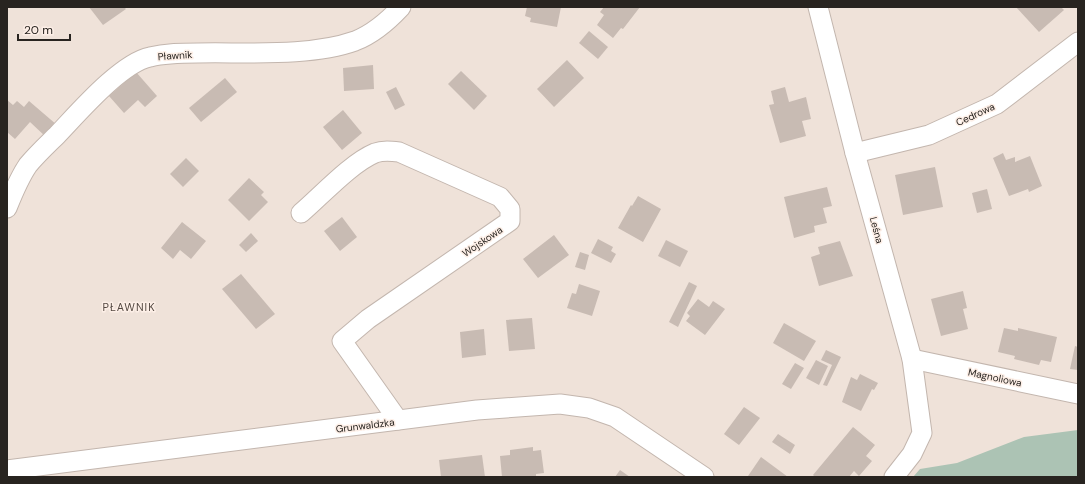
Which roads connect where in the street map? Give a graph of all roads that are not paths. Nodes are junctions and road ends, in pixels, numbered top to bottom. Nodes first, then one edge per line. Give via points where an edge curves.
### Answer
1 (401, 7) edge
2 (818, 7) edge
3 (1078, 42) edge
4 (855, 153) junction
5 (7, 208) edge
6 (301, 213) dead end
7 (912, 359) junction
8 (1078, 394) edge
9 (398, 420) junction
10 (7, 470) edge
11 (704, 477) edge
12 (894, 477) edge

1 - 5 street, Pławnik via 380,26 356,40 339,45 294,51 168,54 139,60 90,101 29,164
2 - 4 street, Leśna
3 - 4 street, Cedrowa via 997,104 929,135
4 - 7 street, Leśna
6 - 9 street, Wojskowa via 358,164 376,153 387,150 399,152 476,185 500,197 510,209 510,221 368,319 342,341
7 - 8 street, Magnoliowa
7 - 12 street, Leśna via 922,433 912,454
9 - 10 street, Grunwaldzka
9 - 11 street, Grunwaldzka via 477,410 560,404 589,408 615,417

